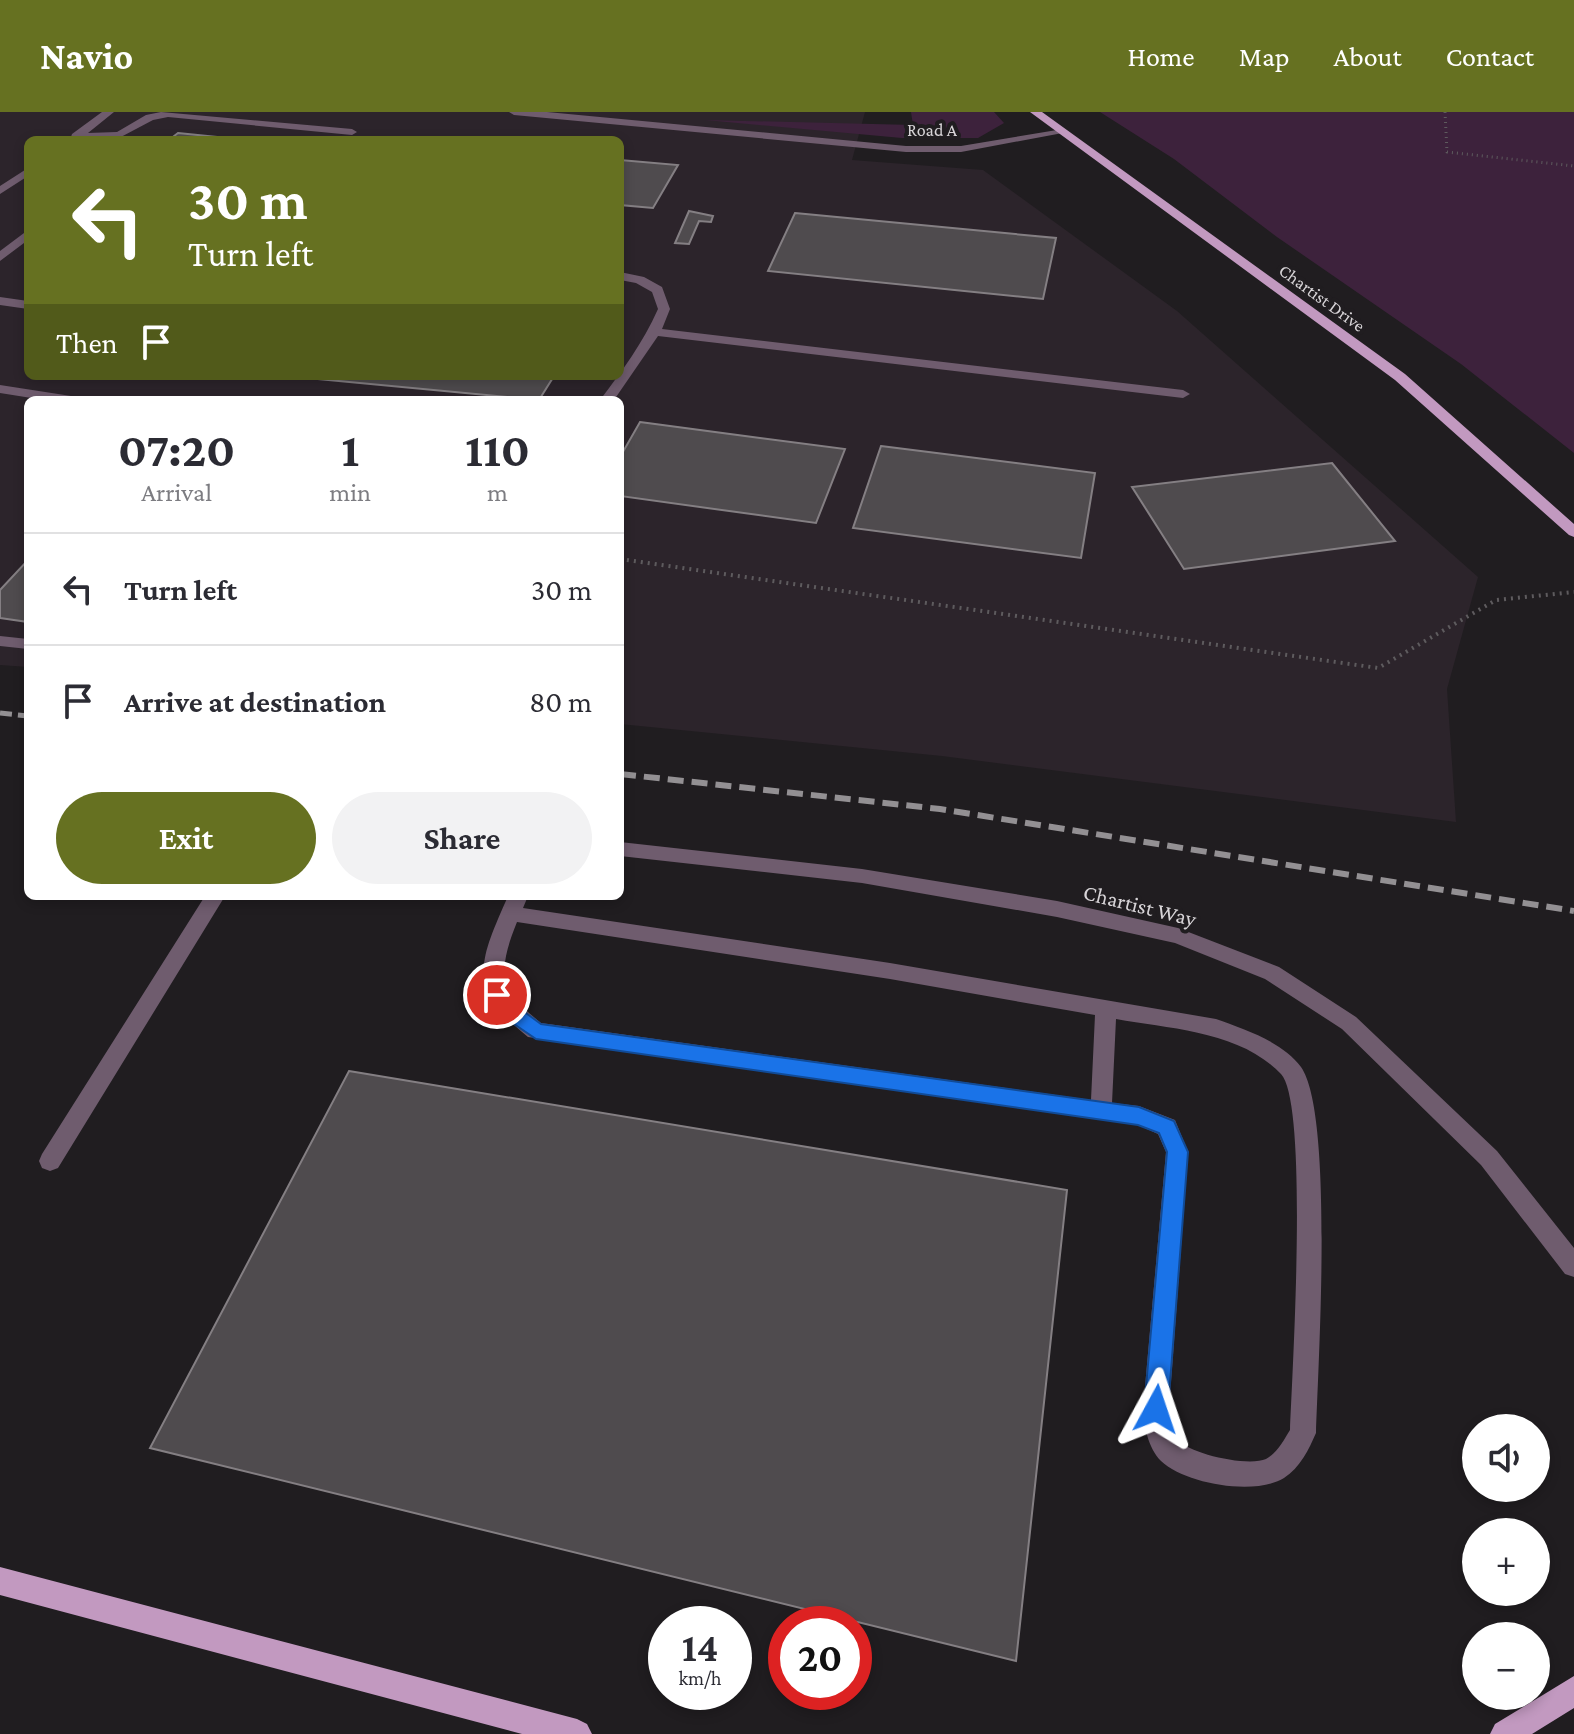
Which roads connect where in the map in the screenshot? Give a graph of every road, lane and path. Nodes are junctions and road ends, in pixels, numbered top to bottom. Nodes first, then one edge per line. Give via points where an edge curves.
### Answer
1 (109, 112) edge
2 (514, 112) edge
3 (1035, 112) edge
4 (1445, 112) edge
5 (352, 132) dead end
6 (1063, 132) junction
7 (76, 136) edge
8 (104, 136) edge
9 (1574, 166) edge
10 (24, 174) edge
11 (0, 191) edge
12 (24, 237) edge
13 (0, 257) edge
14 (624, 277) edge
15 (0, 301) edge
16 (24, 304) edge
17 (654, 332) junction
18 (624, 380) edge
19 (624, 380) edge
20 (0, 389) edge
21 (1183, 394) dead end
22 (45, 396) edge
23 (610, 396) edge
24 (1574, 532) edge
25 (624, 560) edge
26 (1574, 592) edge
27 (0, 641) edge
28 (24, 644) edge
29 (624, 849) edge
30 (213, 900) edge
31 (515, 905) edge
32 (1106, 1010) dead end
33 (1101, 1111) junction
34 (50, 1161) dead end
35 (1574, 1266) edge
36 (0, 1581) edge
37 (1574, 1691) edge
38 (577, 1734) edge
39 (1505, 1734) edge

1 - 7 street
2 - 6 street, Road A via 906,149 961,149
3 - 6 main road, Chartist Drive
4 - 9 path via 1447,152
5 - 8 street via 168,114 150,117 119,135
6 - 24 main road, Chartist Drive via 1400,377
10 - 11 street
12 - 13 street
14 - 17 street via 658,290 664,309
15 - 16 street
17 - 19 street
17 - 21 street
18 - 23 street
20 - 22 street
25 - 26 path via 1378,668 1496,600
27 - 28 street
29 - 35 street, Chartist Way via 862,876 1057,909 1178,936 1272,973 1349,1023 1489,1158
30 - 34 street
31 - 33 street via 499,943 493,979 508,1011 536,1031
31 - 33 street via 1216,1028 1280,1062 1294,1074 1304,1108 1308,1178 1303,1433 1291,1455 1266,1473 1200,1466 1172,1454 1157,1430 1177,1152 1167,1127 1139,1116
32 - 33 street
36 - 38 main road
37 - 39 main road

